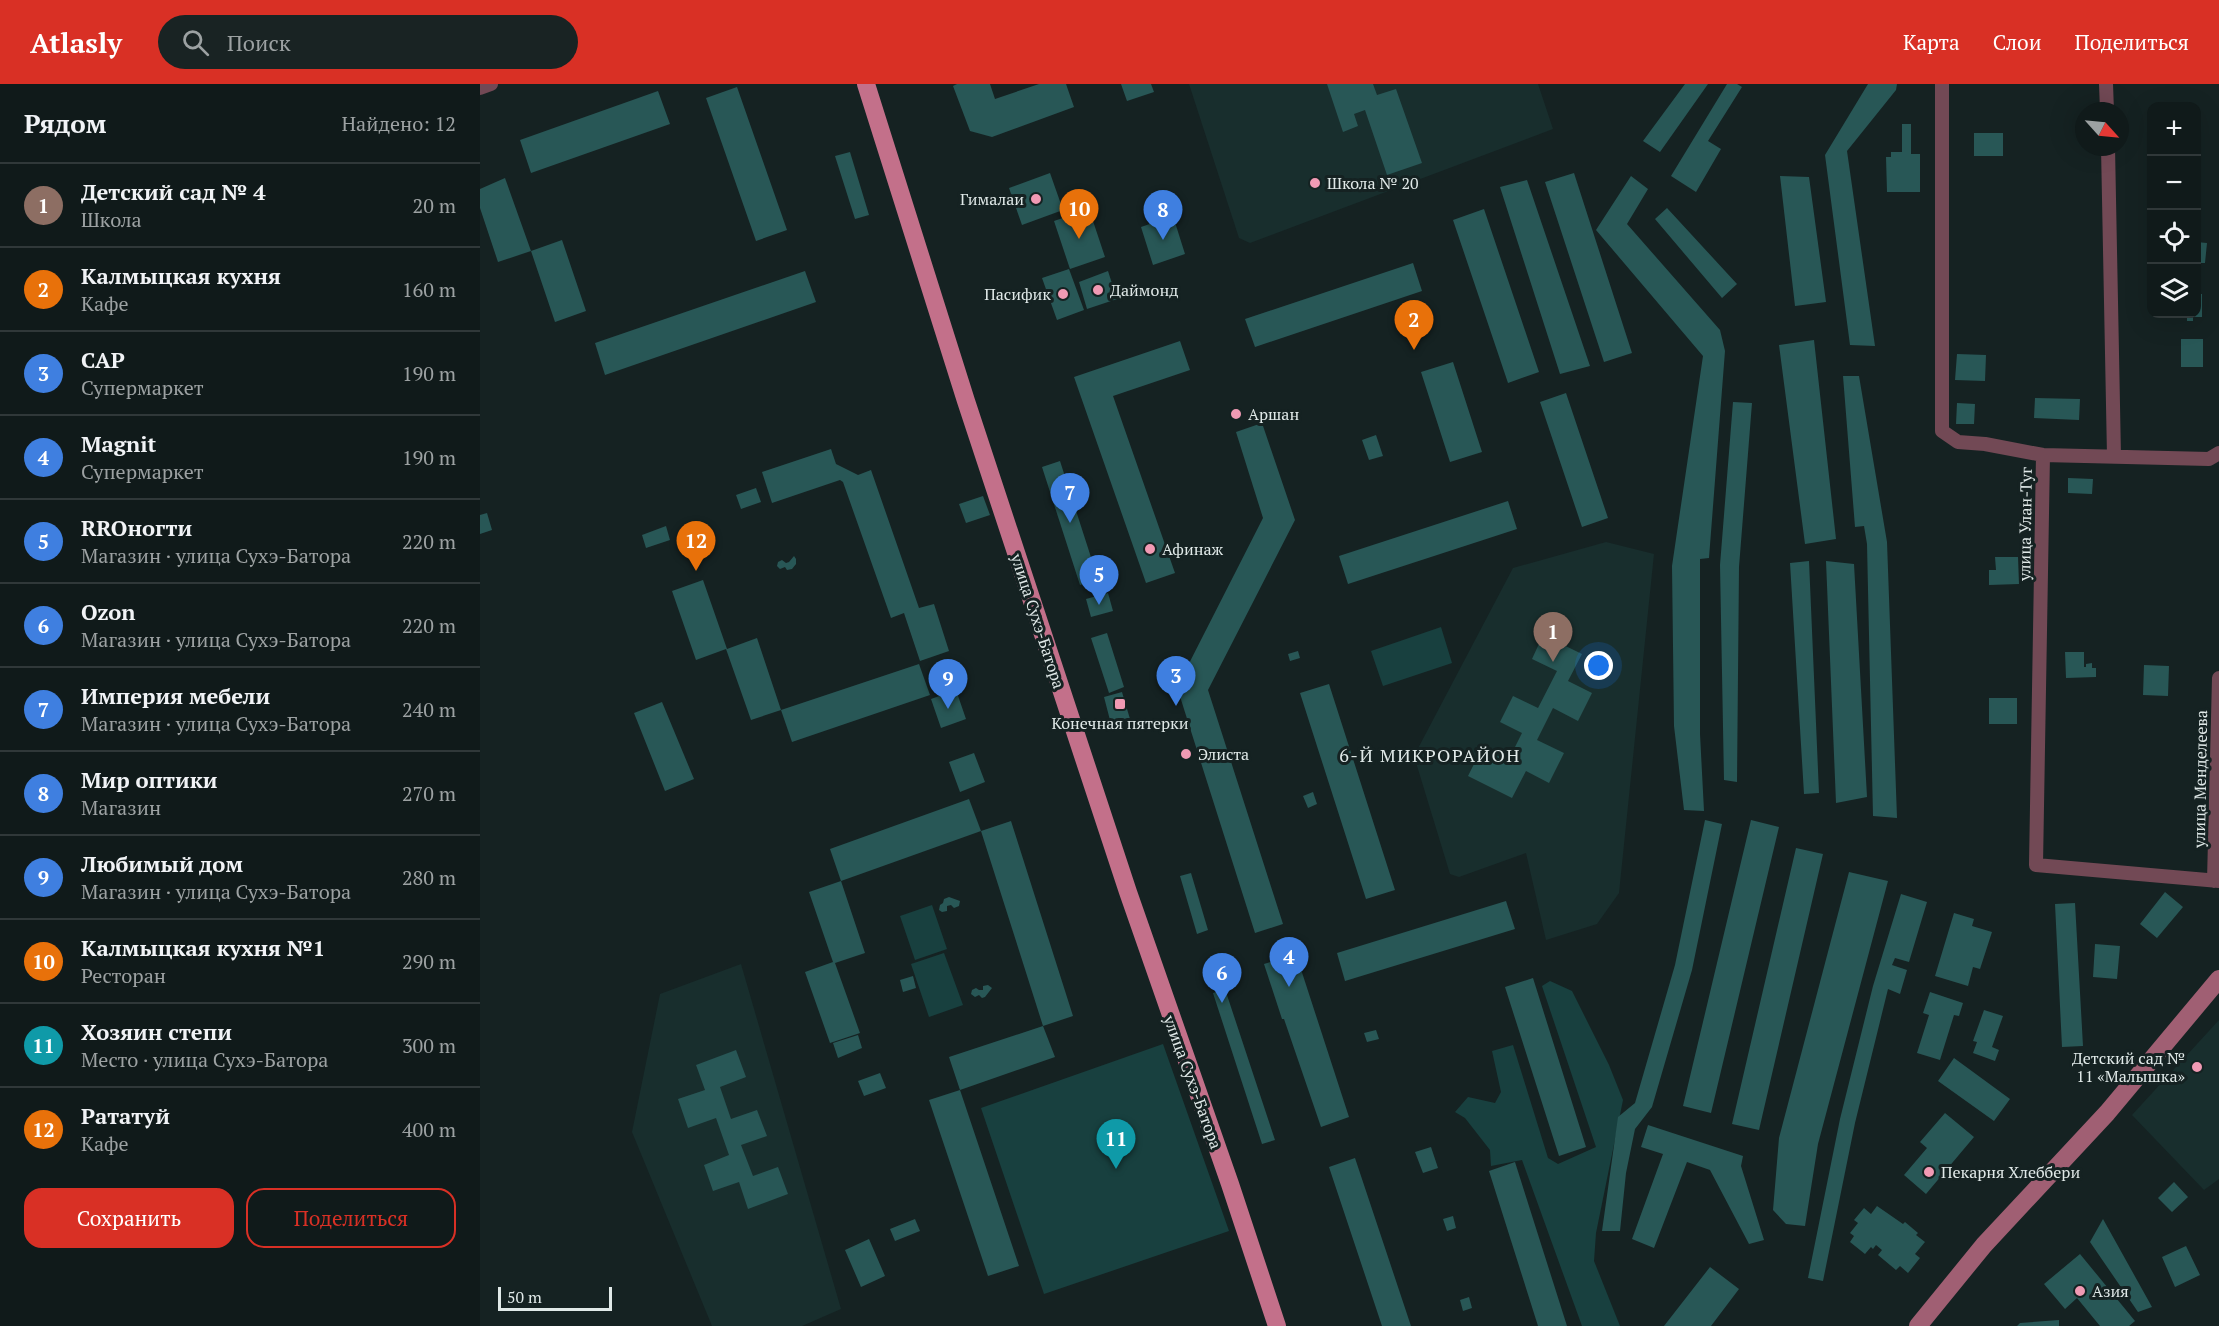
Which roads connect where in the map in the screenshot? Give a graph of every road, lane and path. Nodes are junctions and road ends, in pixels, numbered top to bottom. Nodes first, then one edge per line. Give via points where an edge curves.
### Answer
1 (491, 84) edge
2 (866, 84) edge
3 (1942, 84) edge
4 (2106, 84) edge
5 (480, 88) edge
6 (2107, 102) edge
7 (2108, 156) edge
8 (2219, 453) edge
9 (2043, 456) junction
10 (2114, 456) junction
11 (2219, 678) edge
12 (2217, 881) edge
13 (2219, 978) edge
14 (1277, 1326) edge
15 (1918, 1326) edge

1 - 5 street
2 - 14 main road, улица Сухэ-Батора via 1128,892
3 - 9 street, улица Улан-Туг via 1942,431 1958,442
4 - 6 street
7 - 10 street
8 - 10 street via 2209,459
9 - 10 street
9 - 12 street, улица Улан-Туг via 2036,865
11 - 12 street, улица Менделеева
13 - 15 main road via 2099,1121 1984,1245

